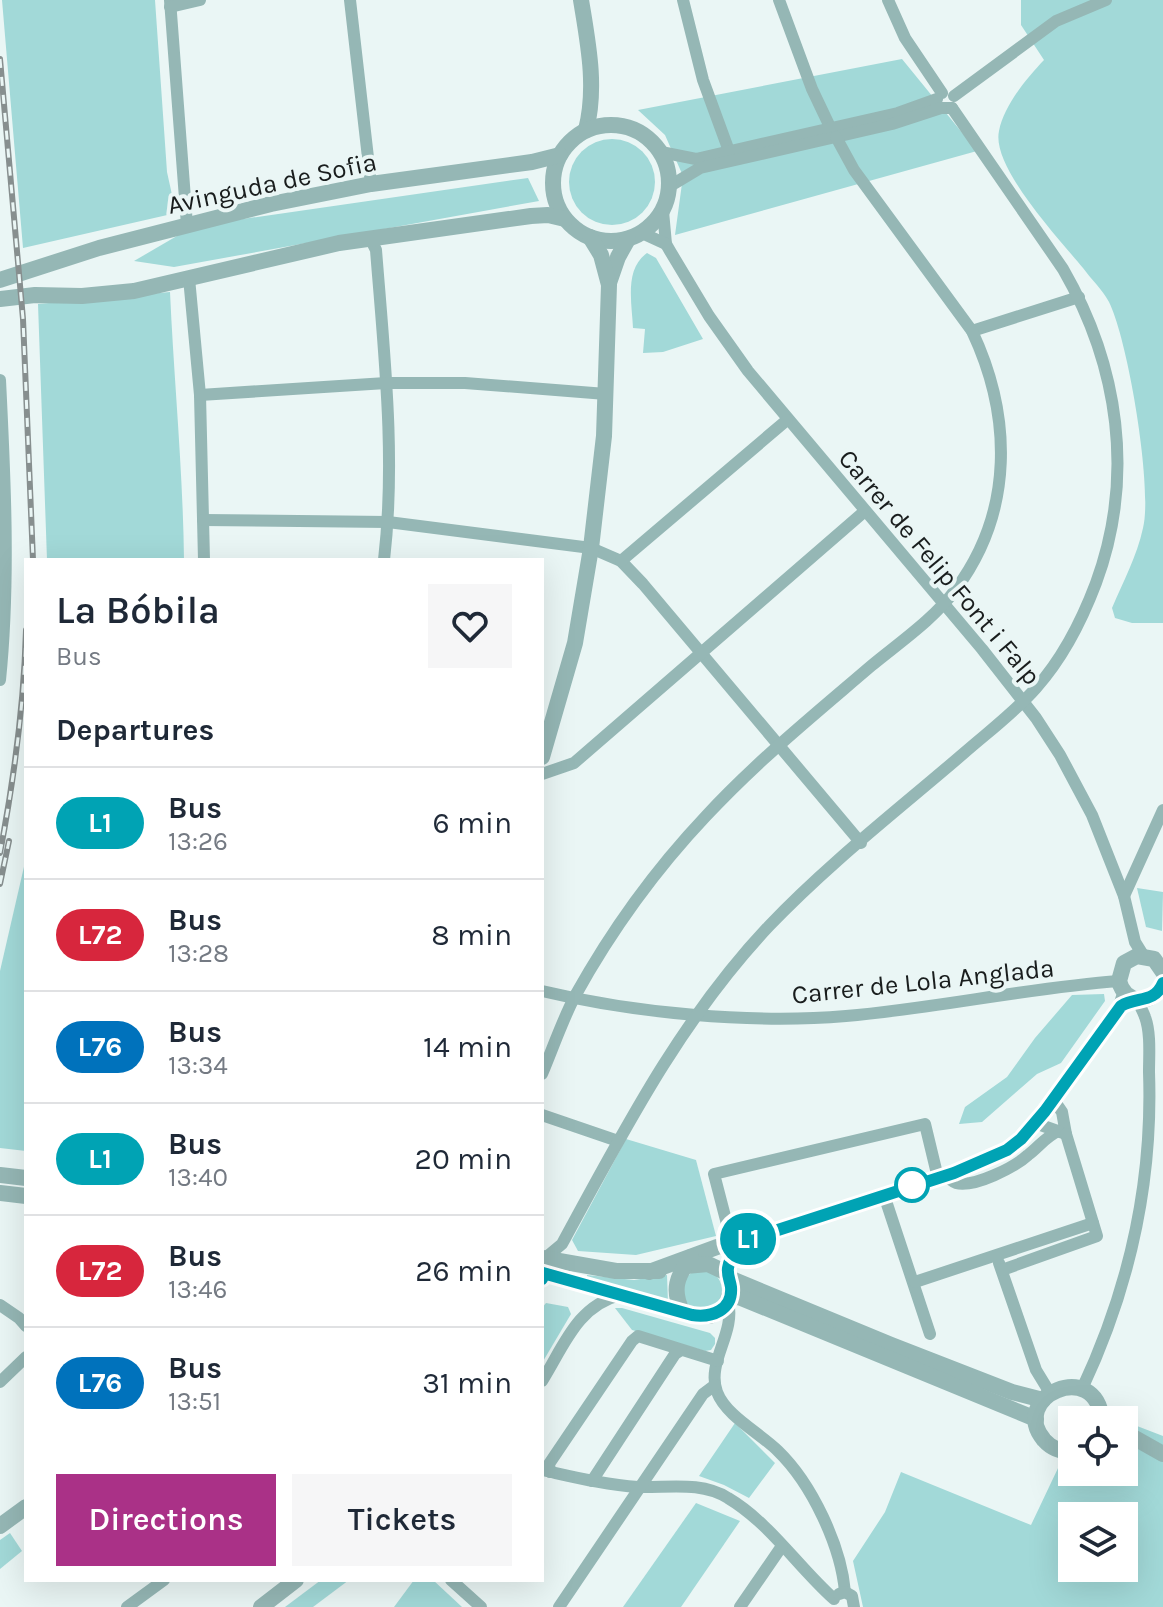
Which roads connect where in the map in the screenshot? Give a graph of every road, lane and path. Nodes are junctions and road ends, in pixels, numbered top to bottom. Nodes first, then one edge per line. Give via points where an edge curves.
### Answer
1 (200, 0) edge
2 (350, 0) edge
3 (581, 0) edge
4 (683, 0) edge
5 (779, 0) edge
6 (888, 0) edge
7 (1106, 0) edge
8 (170, 3) edge
9 (592, 85) junction
10 (945, 101) junction
11 (620, 125) junction
12 (586, 130) junction
13 (833, 133) junction
14 (729, 151) junction
15 (661, 152) junction
16 (560, 155) junction
17 (371, 184) junction
18 (670, 186) junction
19 (663, 211) junction
20 (565, 219) junction
21 (187, 225) junction
22 (635, 236) junction
23 (590, 237) junction
24 (370, 238) junction
25 (666, 244) junction
26 (189, 278) junction
27 (0, 280) edge
28 (609, 285) junction
29 (1079, 297) junction
30 (0, 299) edge
31 (972, 331) junction
32 (0, 380) edge
33 (386, 383) junction
34 (606, 394) junction
35 (200, 395) junction
36 (1, 411) edge
37 (787, 420) junction
38 (865, 511) junction
39 (203, 520) junction
40 (388, 522) junction
41 (2, 530) edge
42 (591, 548) junction
43 (204, 558) edge
44 (384, 558) edge
45 (621, 561) junction
46 (944, 604) junction
47 (700, 651) junction
48 (0, 680) edge
49 (1024, 701) junction
50 (779, 745) junction
51 (544, 750) edge
52 (544, 773) edge
53 (1163, 810) edge
54 (861, 843) junction
55 (1124, 896) junction
56 (1151, 957) edge
57 (1163, 983) edge
58 (544, 992) edge
59 (574, 999) junction
60 (1133, 999) junction
61 (695, 1014) junction
62 (544, 1069) edge
63 (1053, 1099) junction
64 (1157, 1107) edge
65 (544, 1116) edge
66 (1035, 1123) junction
67 (1062, 1133) junction
68 (618, 1141) junction
69 (0, 1175) edge
70 (941, 1177) junction
71 (24, 1178) edge
72 (0, 1193) edge
73 (884, 1195) junction
74 (24, 1196) edge
75 (1093, 1223) junction
76 (750, 1239) junction
77 (562, 1244) junction
78 (726, 1245) junction
79 (996, 1255) junction
80 (688, 1261) junction
81 (544, 1265) edge
82 (572, 1265) junction
83 (544, 1266) edge
84 (544, 1266) edge
85 (1002, 1270) junction
86 (728, 1276) junction
87 (915, 1282) junction
88 (621, 1295) junction
89 (732, 1299) junction
90 (0, 1305) edge
91 (688, 1314) junction
92 (24, 1324) edge
93 (930, 1334) dead end
94 (725, 1341) junction
95 (681, 1350) junction
96 (24, 1359) edge
97 (718, 1361) junction
98 (544, 1378) edge
99 (0, 1382) edge
100 (715, 1385) junction
101 (1082, 1389) junction
102 (1047, 1396) junction
103 (1099, 1406) edge
104 (1036, 1419) junction
105 (1138, 1440) edge
106 (1138, 1448) edge
107 (1058, 1450) edge
108 (1160, 1452) edge
109 (546, 1471) edge
110 (592, 1481) junction
111 (640, 1487) junction
112 (24, 1508) edge
113 (0, 1526) edge
114 (782, 1546) junction
115 (161, 1582) edge
116 (287, 1582) edge
117 (453, 1582) edge
118 (838, 1599) edge
119 (127, 1607) edge
120 (261, 1607) edge
121 (481, 1607) edge
122 (559, 1607) edge
123 (740, 1607) edge
124 (854, 1607) edge

1 - 8 street
2 - 17 street
3 - 9 street
4 - 14 street via 703,80
5 - 13 street
6 - 10 street
7 - 10 street via 1056,21
8 - 21 street
9 - 11 street via 605,111
9 - 12 street
10 - 13 street
10 - 29 street
11 - 12 street
11 - 15 street via 651,139
12 - 16 street
13 - 14 street
13 - 18 street via 700,168
13 - 31 street via 854,170
14 - 15 street via 696,159
15 - 18 street
16 - 17 street, Avinguda de Sofia
16 - 20 street via 553,188
17 - 21 street, Avinguda de Sofia
18 - 19 street
19 - 22 street
19 - 25 street, Carrer de Felip Font i Falp
20 - 23 street
20 - 24 street via 531,216
21 - 27 street, Avinguda de Sofia
22 - 23 street via 609,241
22 - 25 street
22 - 28 street via 618,257
23 - 28 street
24 - 26 street
24 - 33 street via 376,250
25 - 37 street, Carrer de Felip Font i Falp via 709,316
26 - 30 street via 134,291
26 - 35 street
28 - 34 street
29 - 31 street
29 - 49 street via 1103,358 1114,410 1114,514 1084,613 1057,660
31 - 46 street via 999,407 1001,469 983,540
32 - 36 street
33 - 34 street
33 - 35 street
33 - 40 street
34 - 42 street
35 - 39 street
36 - 41 street
37 - 38 street, Carrer de Felip Font i Falp
37 - 45 street
38 - 46 street, Carrer de Felip Font i Falp
38 - 47 street
39 - 40 street
39 - 43 street
40 - 42 street
40 - 44 street
41 - 48 street
42 - 45 street
42 - 51 street via 575,643
45 - 47 street
46 - 49 street, Carrer de Felip Font i Falp
46 - 50 street
47 - 50 street
47 - 52 street via 574,763
49 - 54 street
49 - 55 street, Carrer de Felip Font i Falp via 1086,803
50 - 54 street
50 - 59 street via 660,870 618,924
53 - 55 street
54 - 61 street via 770,925
55 - 56 street, Carrer de Felip Font i Falp
56 - 60 street via 1121,969
57 - 60 street via 1157,994
58 - 59 street, Carrer de Lola Anglada
59 - 61 street, Carrer de Lola Anglada
59 - 62 street
60 - 61 street, Carrer de Lola Anglada via 842,1016
60 - 63 street
60 - 64 street
61 - 68 street
63 - 66 street
63 - 67 street via 1062,1112
64 - 101 street via 1129,1264 1107,1334
65 - 68 street
66 - 67 street
66 - 70 street via 1007,1150
67 - 70 street via 1047,1137 1000,1172 971,1183
67 - 75 street
68 - 77 street
69 - 71 street
70 - 73 street
70 - 78 street via 925,1124 714,1174 727,1224
72 - 74 street
73 - 76 street
73 - 87 street
75 - 79 street
75 - 85 street via 1097,1236
76 - 78 street
76 - 86 street via 736,1250
77 - 81 street
77 - 82 street
78 - 80 street
79 - 85 street
79 - 87 street
80 - 82 street via 649,1272
80 - 86 street via 708,1264
80 - 91 street via 675,1290
82 - 83 street
84 - 88 street
85 - 102 street
86 - 89 street
86 - 102 street via 1012,1392
87 - 93 street
88 - 91 street
88 - 98 street via 586,1311
89 - 91 street via 717,1313
89 - 94 street
89 - 104 street
90 - 92 street
91 - 94 street via 716,1326
94 - 97 street
95 - 97 street
95 - 109 street via 638,1336 632,1341
95 - 110 street
96 - 99 street
97 - 100 street
100 - 111 street via 703,1394
100 - 118 street via 731,1411 780,1453 802,1482 843,1567
101 - 102 street via 1062,1387
101 - 103 street
102 - 104 street
104 - 107 street via 1040,1434
105 - 108 street
106 - 108 street
109 - 110 street
110 - 111 street
111 - 114 street via 687,1486 725,1495 750,1512
111 - 122 street
112 - 113 street
114 - 118 street
114 - 123 street
115 - 119 street
116 - 120 street
117 - 121 street
118 - 124 street via 854,1599

